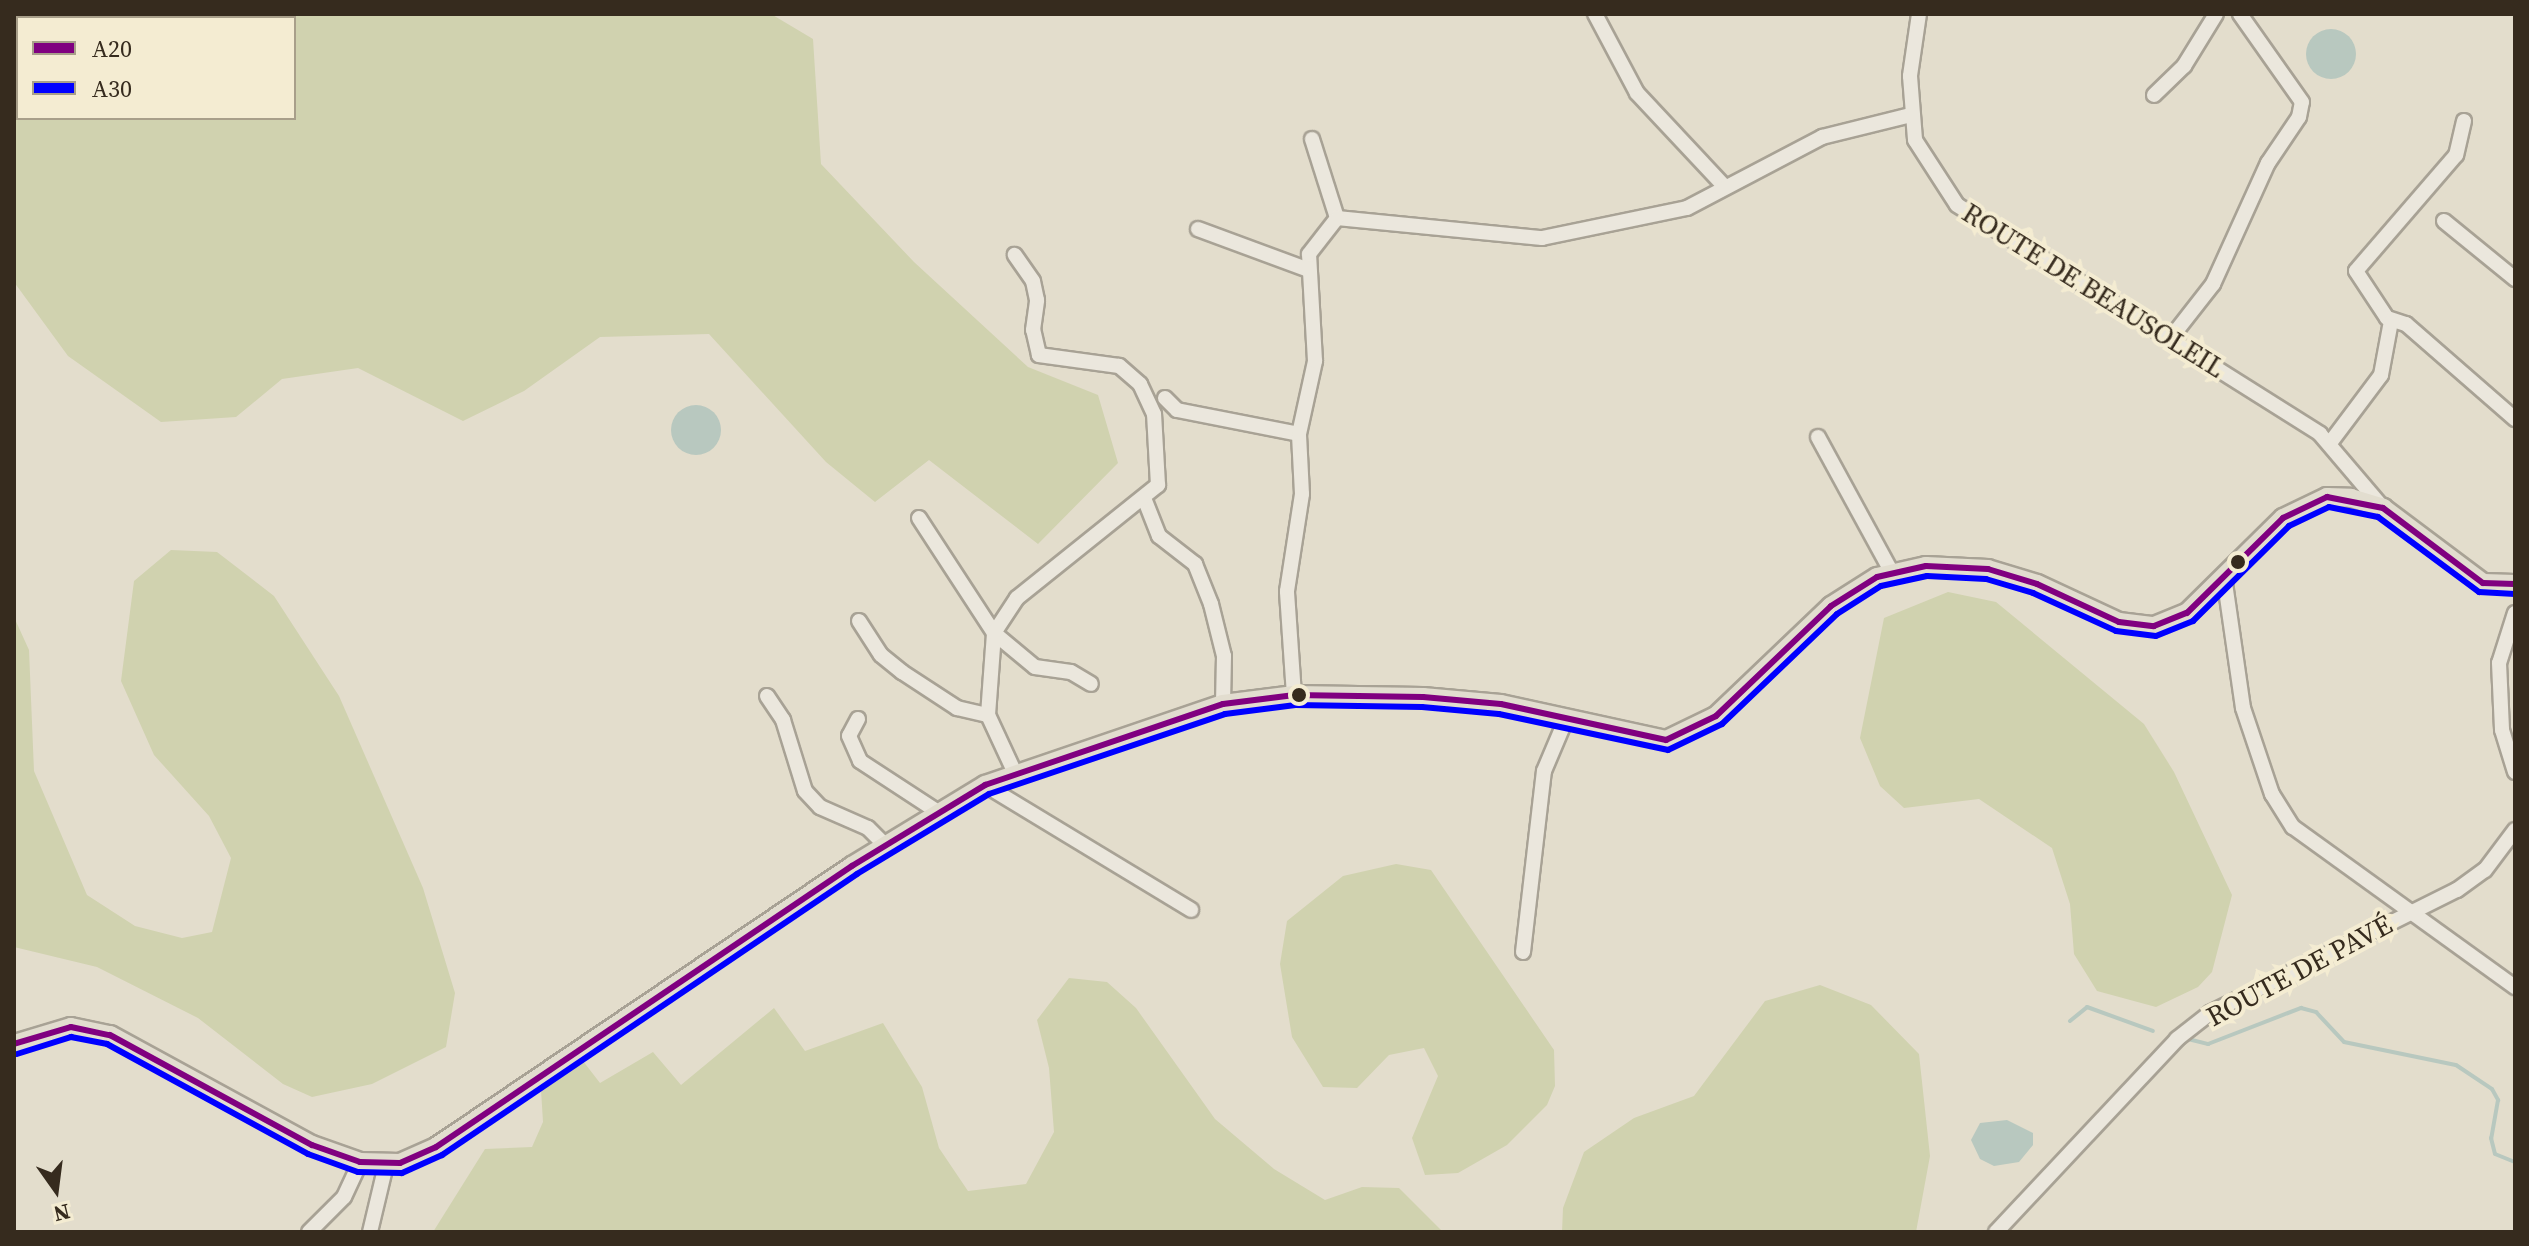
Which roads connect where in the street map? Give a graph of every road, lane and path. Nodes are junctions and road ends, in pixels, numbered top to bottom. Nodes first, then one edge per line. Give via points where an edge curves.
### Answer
1 (1595, 14) edge
2 (1919, 14) edge
3 (2216, 14) edge
4 (2240, 14) edge
5 (2154, 95) dead end
6 (1911, 115) junction
7 (2464, 121) dead end
8 (1312, 139) dead end
9 (1724, 186) junction
10 (1337, 218) junction
11 (2444, 221) dead end
12 (1198, 229) dead end
13 (1015, 255) dead end
14 (1309, 270) junction
15 (2515, 279) edge
16 (2391, 321) junction
17 (2170, 339) junction
18 (1165, 398) dead end
19 (2515, 419) edge
20 (1299, 434) junction
21 (1818, 437) dead end
22 (2330, 443) junction
23 (1144, 498) junction
24 (2383, 508) junction
25 (919, 518) dead end
26 (1892, 573) junction
27 (2224, 576) junction
28 (2515, 584) edge
29 (2515, 613) edge
30 (859, 621) dead end
31 (994, 633) junction
32 (1091, 684) dead end
33 (1294, 695) junction
34 (767, 696) dead end
35 (1223, 704) junction
36 (988, 715) junction
37 (858, 719) dead end
38 (1566, 719) junction
39 (1014, 771) junction
40 (2515, 772) edge
41 (985, 785) junction
42 (938, 812) junction
43 (2515, 830) edge
44 (885, 845) junction
45 (1191, 910) dead end
46 (2414, 911) junction
47 (1523, 952) dead end
48 (2515, 987) edge
49 (15, 1042) edge
50 (360, 1162) junction
51 (386, 1165) junction
52 (309, 1232) edge
53 (370, 1232) edge
54 (1996, 1232) edge

1 - 9 street via 1637,93
2 - 6 street, ROUTE DE BEAUSOLEIL via 1910,76
3 - 5 street via 2184,66
4 - 17 street via 2302,102 2299,117 2268,163 2213,284
6 - 9 street via 1822,137
6 - 17 street, ROUTE DE BEAUSOLEIL via 1920,150 1957,205
7 - 16 street via 2456,155 2356,271 2374,305
8 - 10 street
9 - 10 street via 1687,208 1542,238
10 - 14 street via 1309,254
11 - 15 street
12 - 14 street
13 - 23 street via 1033,281 1039,355 1119,366 1140,384 1154,414 1158,485
14 - 20 street via 1315,361
16 - 19 street via 2406,324
16 - 22 street via 2381,375
17 - 22 street, ROUTE DE BEAUSOLEIL
18 - 20 street via 1177,410
20 - 33 street via 1302,494 1287,591
21 - 26 street
22 - 24 street, ROUTE DE BEAUSOLEIL
23 - 31 street via 1017,598
23 - 35 street via 1159,536 1195,564 1211,604 1224,656
24 - 27 main road via 2339,497 2305,505 2272,527
24 - 28 main road via 2483,583
25 - 31 street
26 - 27 main road via 1926,566 1988,569 2141,627 2187,613
26 - 38 main road via 1845,594 1758,682 1692,731 1651,739
27 - 46 street via 2243,708 2272,794 2293,827
29 - 40 street via 2499,663 2502,730
30 - 36 street via 881,655 902,672 957,708
31 - 32 street via 1035,667 1071,672
31 - 36 street
33 - 35 main road
33 - 38 main road via 1501,704
34 - 44 street via 783,720 805,791 820,807 868,828
35 - 39 main road
36 - 39 street
37 - 42 street via 849,736 860,761
38 - 47 street via 1544,771
39 - 41 main road
41 - 42 main road
41 - 45 street
42 - 44 main road
43 - 46 street, ROUTE DE PAVÉ via 2485,870
44 - 51 main road via 436,1147
46 - 48 street
46 - 54 street, ROUTE DE PAVÉ via 2210,1013 2177,1039
49 - 50 main road via 71,1027 110,1035 266,1124
50 - 51 main road
50 - 52 street via 344,1197
51 - 53 street

